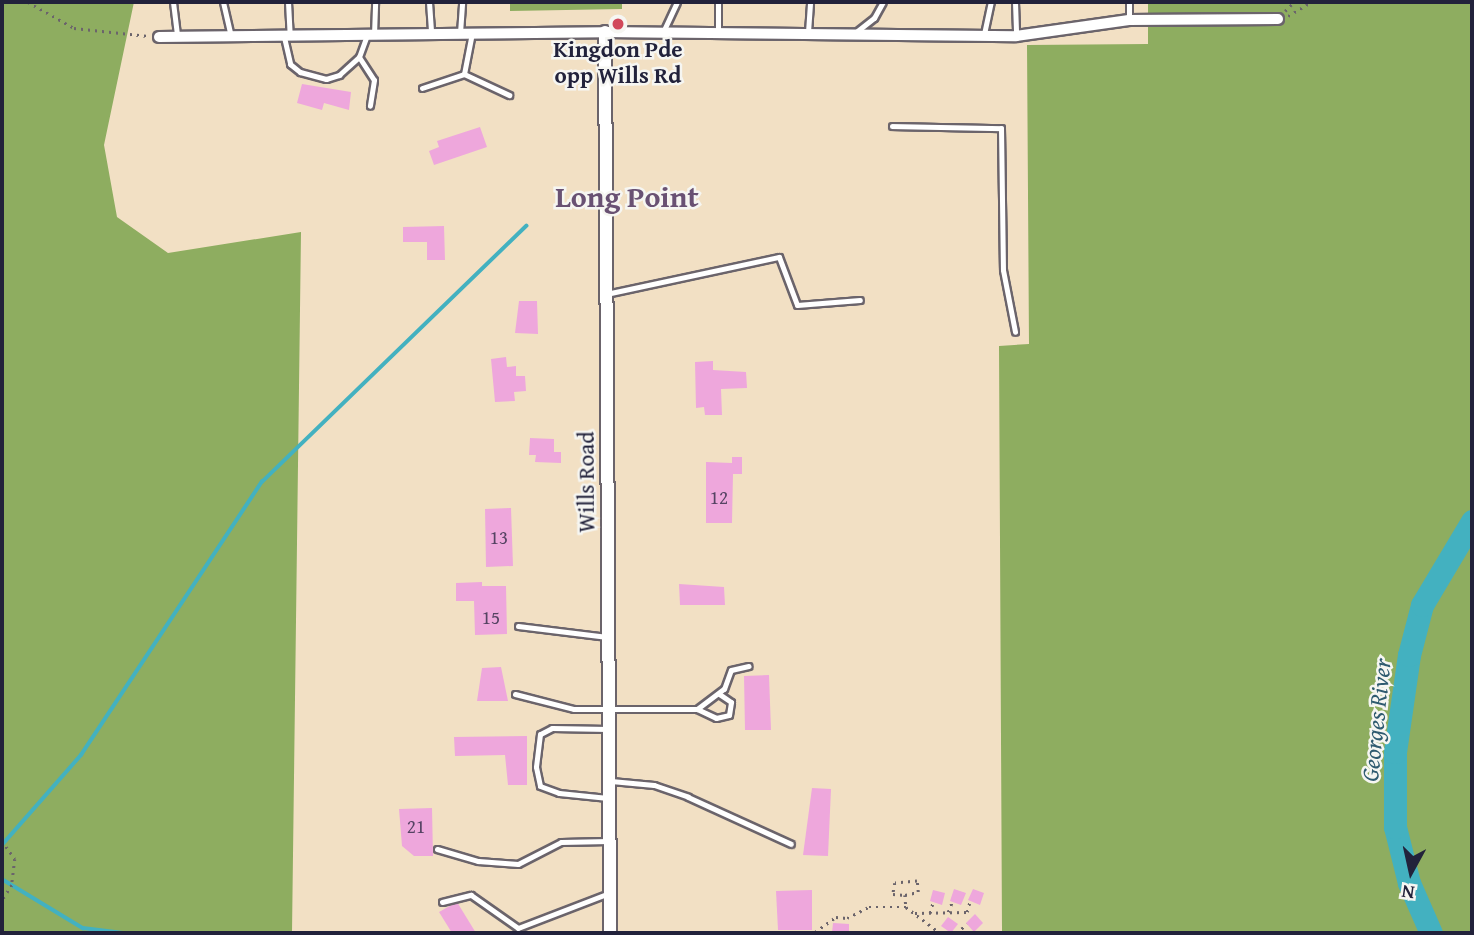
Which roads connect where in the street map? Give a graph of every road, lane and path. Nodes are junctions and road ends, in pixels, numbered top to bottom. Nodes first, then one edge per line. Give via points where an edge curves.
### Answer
1 (28, 2) edge
2 (173, 2) edge
3 (223, 2) edge
4 (288, 2) edge
5 (375, 2) edge
6 (429, 2) edge
7 (462, 2) edge
8 (677, 2) edge
9 (718, 2) edge
10 (810, 2) edge
11 (883, 2) edge
12 (991, 2) edge
13 (1015, 2) edge
14 (1129, 2) edge
15 (1311, 2) edge
16 (1278, 19) joint
17 (1129, 20) junction
18 (605, 32) junction
19 (663, 32) junction
20 (718, 32) junction
21 (808, 32) junction
22 (856, 32) junction
23 (466, 33) junction
24 (431, 34) junction
25 (984, 34) junction
26 (371, 35) junction
27 (231, 36) junction
28 (287, 36) junction
29 (1016, 36) junction
30 (159, 37) joint
31 (177, 37) junction
32 (359, 57) junction
33 (464, 74) junction
34 (422, 88) dead end
35 (509, 95) dead end
36 (370, 106) dead end
37 (892, 126) dead end
38 (606, 294) junction
39 (860, 300) dead end
40 (1014, 332) dead end
41 (519, 626) dead end
42 (607, 637) junction
43 (749, 666) dead end
44 (515, 694) dead end
45 (719, 694) junction
46 (607, 708) junction
47 (697, 709) junction
48 (608, 729) junction
49 (608, 781) junction
50 (608, 798) junction
51 (2, 841) edge
52 (609, 841) junction
53 (791, 844) dead end
54 (437, 849) dead end
55 (609, 893) junction
56 (905, 895) junction
57 (2, 901) edge
58 (970, 901) dead end
59 (442, 902) dead end
60 (933, 902) dead end
61 (952, 902) dead end
62 (906, 907) junction
63 (948, 912) junction
64 (915, 913) junction
65 (930, 913) junction
66 (967, 924) dead end
67 (944, 929) dead end
68 (610, 933) edge
69 (786, 933) edge
70 (796, 933) edge
71 (940, 933) edge
72 (957, 933) edge

1 - 30 path via 74,28
2 - 31 lane
3 - 27 lane
4 - 28 lane
5 - 26 lane
6 - 24 lane
7 - 23 lane
8 - 19 lane
9 - 20 lane
10 - 21 lane
11 - 22 lane via 874,18
12 - 25 lane
13 - 29 lane
14 - 17 lane
15 - 16 path via 1295,15
16 - 17 street
17 - 29 street
18 - 19 street
18 - 23 street
18 - 38 street, Wills Road
19 - 20 street
20 - 21 street
21 - 22 street
22 - 25 street
23 - 24 street
23 - 33 lane
24 - 26 street
25 - 29 street
26 - 28 street
26 - 32 lane
27 - 28 street
27 - 31 street
28 - 32 lane via 286,58 314,78 339,75
30 - 31 street
32 - 36 lane via 374,80
33 - 34 lane
33 - 35 lane
37 - 40 lane via 1001,128 1003,270
38 - 39 lane via 779,257 797,305
38 - 42 street, Wills Road
41 - 42 lane
42 - 46 street, Wills Road
43 - 45 lane via 731,670
44 - 46 lane via 562,707
45 - 47 lane
45 - 47 lane via 731,702 729,715 716,718
46 - 47 lane
46 - 48 street, Wills Road
48 - 49 street, Wills Road
48 - 50 lane via 552,728 540,734 536,767 540,786 559,793
49 - 50 street, Wills Road
49 - 53 lane via 654,785 739,816 775,841
50 - 52 street, Wills Road
51 - 57 path via 15,859 12,885
52 - 54 lane via 561,842 518,864 478,861
52 - 55 street, Wills Road
55 - 59 lane via 518,928 471,895
55 - 68 street, Wills Road
56 - 56 path via 893,894 895,883 917,881 918,892
56 - 62 path
58 - 63 path via 967,912
60 - 65 path
61 - 63 path
62 - 64 path
62 - 70 path via 869,907 847,918 836,917 815,932
63 - 65 path
64 - 65 path
64 - 71 path
66 - 72 path
67 - 71 path
69 - 70 path

